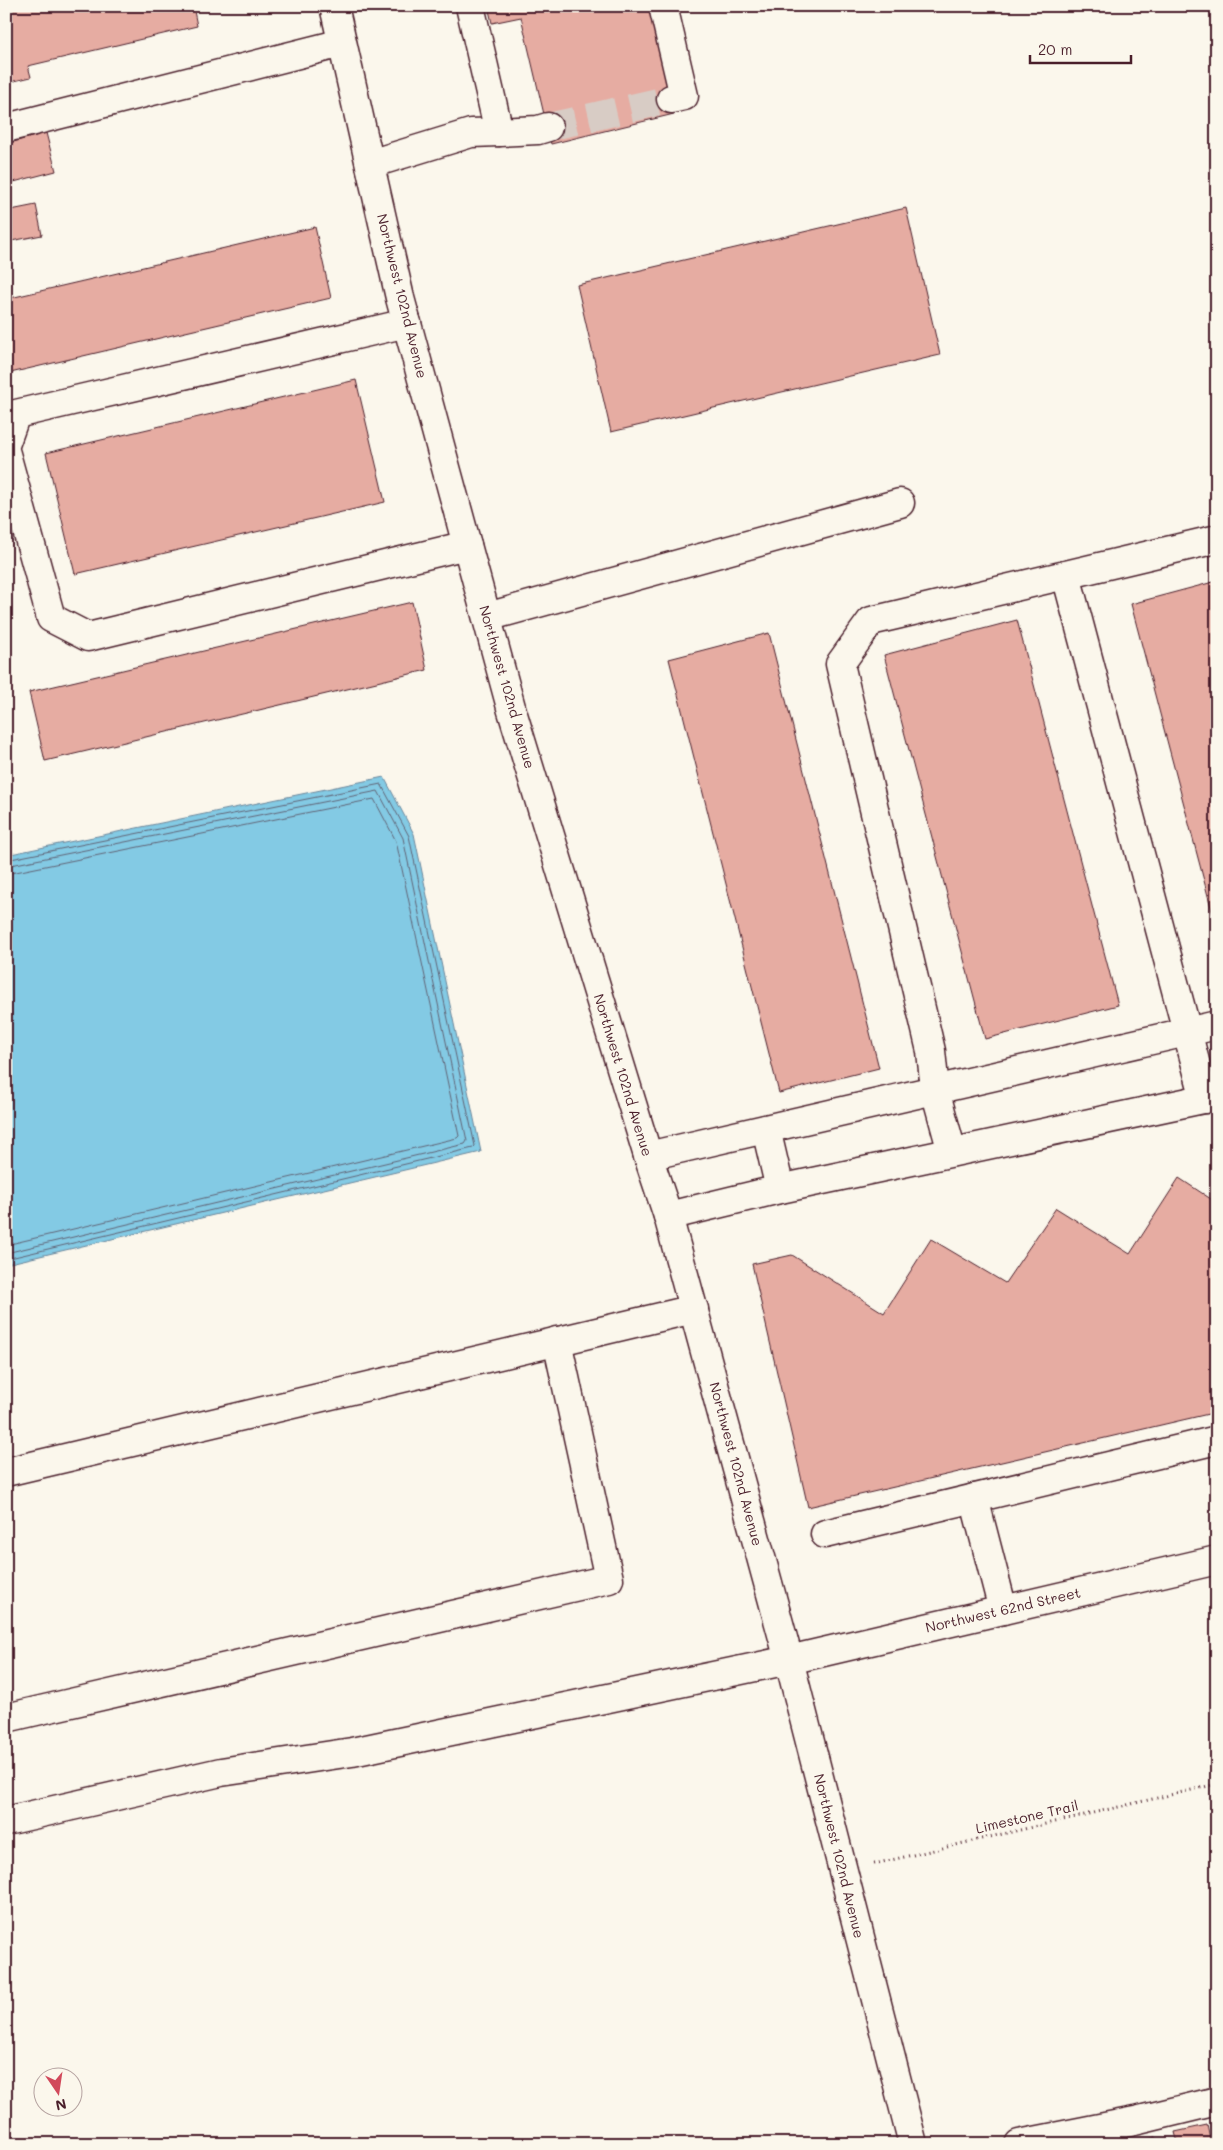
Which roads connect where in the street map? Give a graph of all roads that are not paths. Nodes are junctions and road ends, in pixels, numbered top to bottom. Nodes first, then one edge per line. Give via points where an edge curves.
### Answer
1 (334, 6) edge
2 (470, 6) edge
3 (663, 6) edge
4 (342, 43) junction
5 (677, 98) dead end
6 (548, 127) tunnel mouth
7 (6, 128) edge
8 (499, 132) junction
9 (370, 164) junction
10 (407, 323) junction
11 (6, 442) edge
12 (6, 454) edge
13 (900, 503) dead end
14 (1217, 539) edge
15 (467, 545) junction
16 (1066, 575) junction
17 (487, 617) junction
18 (1217, 1024) edge
19 (1187, 1032) junction
20 (935, 1090) junction
21 (1211, 1097) edge
22 (766, 1129) junction
23 (952, 1152) junction
24 (648, 1156) junction
25 (780, 1189) junction
26 (668, 1216) junction
27 (694, 1309) junction
28 (557, 1341) junction
29 (1217, 1440) edge
30 (6, 1472) edge
31 (974, 1498) junction
32 (825, 1534) dead end
33 (1217, 1560) edge
34 (1002, 1610) junction
35 (789, 1660) junction
36 (6, 1718) edge
37 (6, 1821) edge
38 (1217, 2102) edge
39 (913, 2144) edge
40 (1019, 2144) edge

1 - 4 street, Northwest 102nd Avenue
2 - 8 street
3 - 5 street
4 - 7 street
4 - 9 street, Northwest 102nd Avenue
6 - 8 street
8 - 9 street via 471,133
9 - 10 street, Northwest 102nd Avenue
10 - 11 street via 16,414
10 - 15 street, Northwest 102nd Avenue
12 - 15 street via 51,618 88,637
13 - 17 street
14 - 16 street
15 - 17 street, Northwest 102nd Avenue
16 - 19 street
16 - 20 street via 871,621 840,664 931,1051
17 - 24 street, Northwest 102nd Avenue via 512,711
18 - 19 street
19 - 20 street
19 - 21 street
20 - 22 street
20 - 23 street
21 - 23 street
22 - 24 street
22 - 25 street
23 - 25 street
24 - 26 street, Northwest 102nd Avenue
25 - 26 street
26 - 27 street, Northwest 102nd Avenue
27 - 28 street
27 - 35 street, Northwest 102nd Avenue
28 - 30 street
28 - 36 street via 609,1579
29 - 31 street
31 - 32 street
31 - 34 street
33 - 34 street, Northwest 62nd Street
34 - 35 street, Northwest 62nd Street
35 - 37 street, Northwest 62nd Street via 352,1752 204,1776
35 - 39 street, Northwest 102nd Avenue
38 - 40 street via 1135,2122

